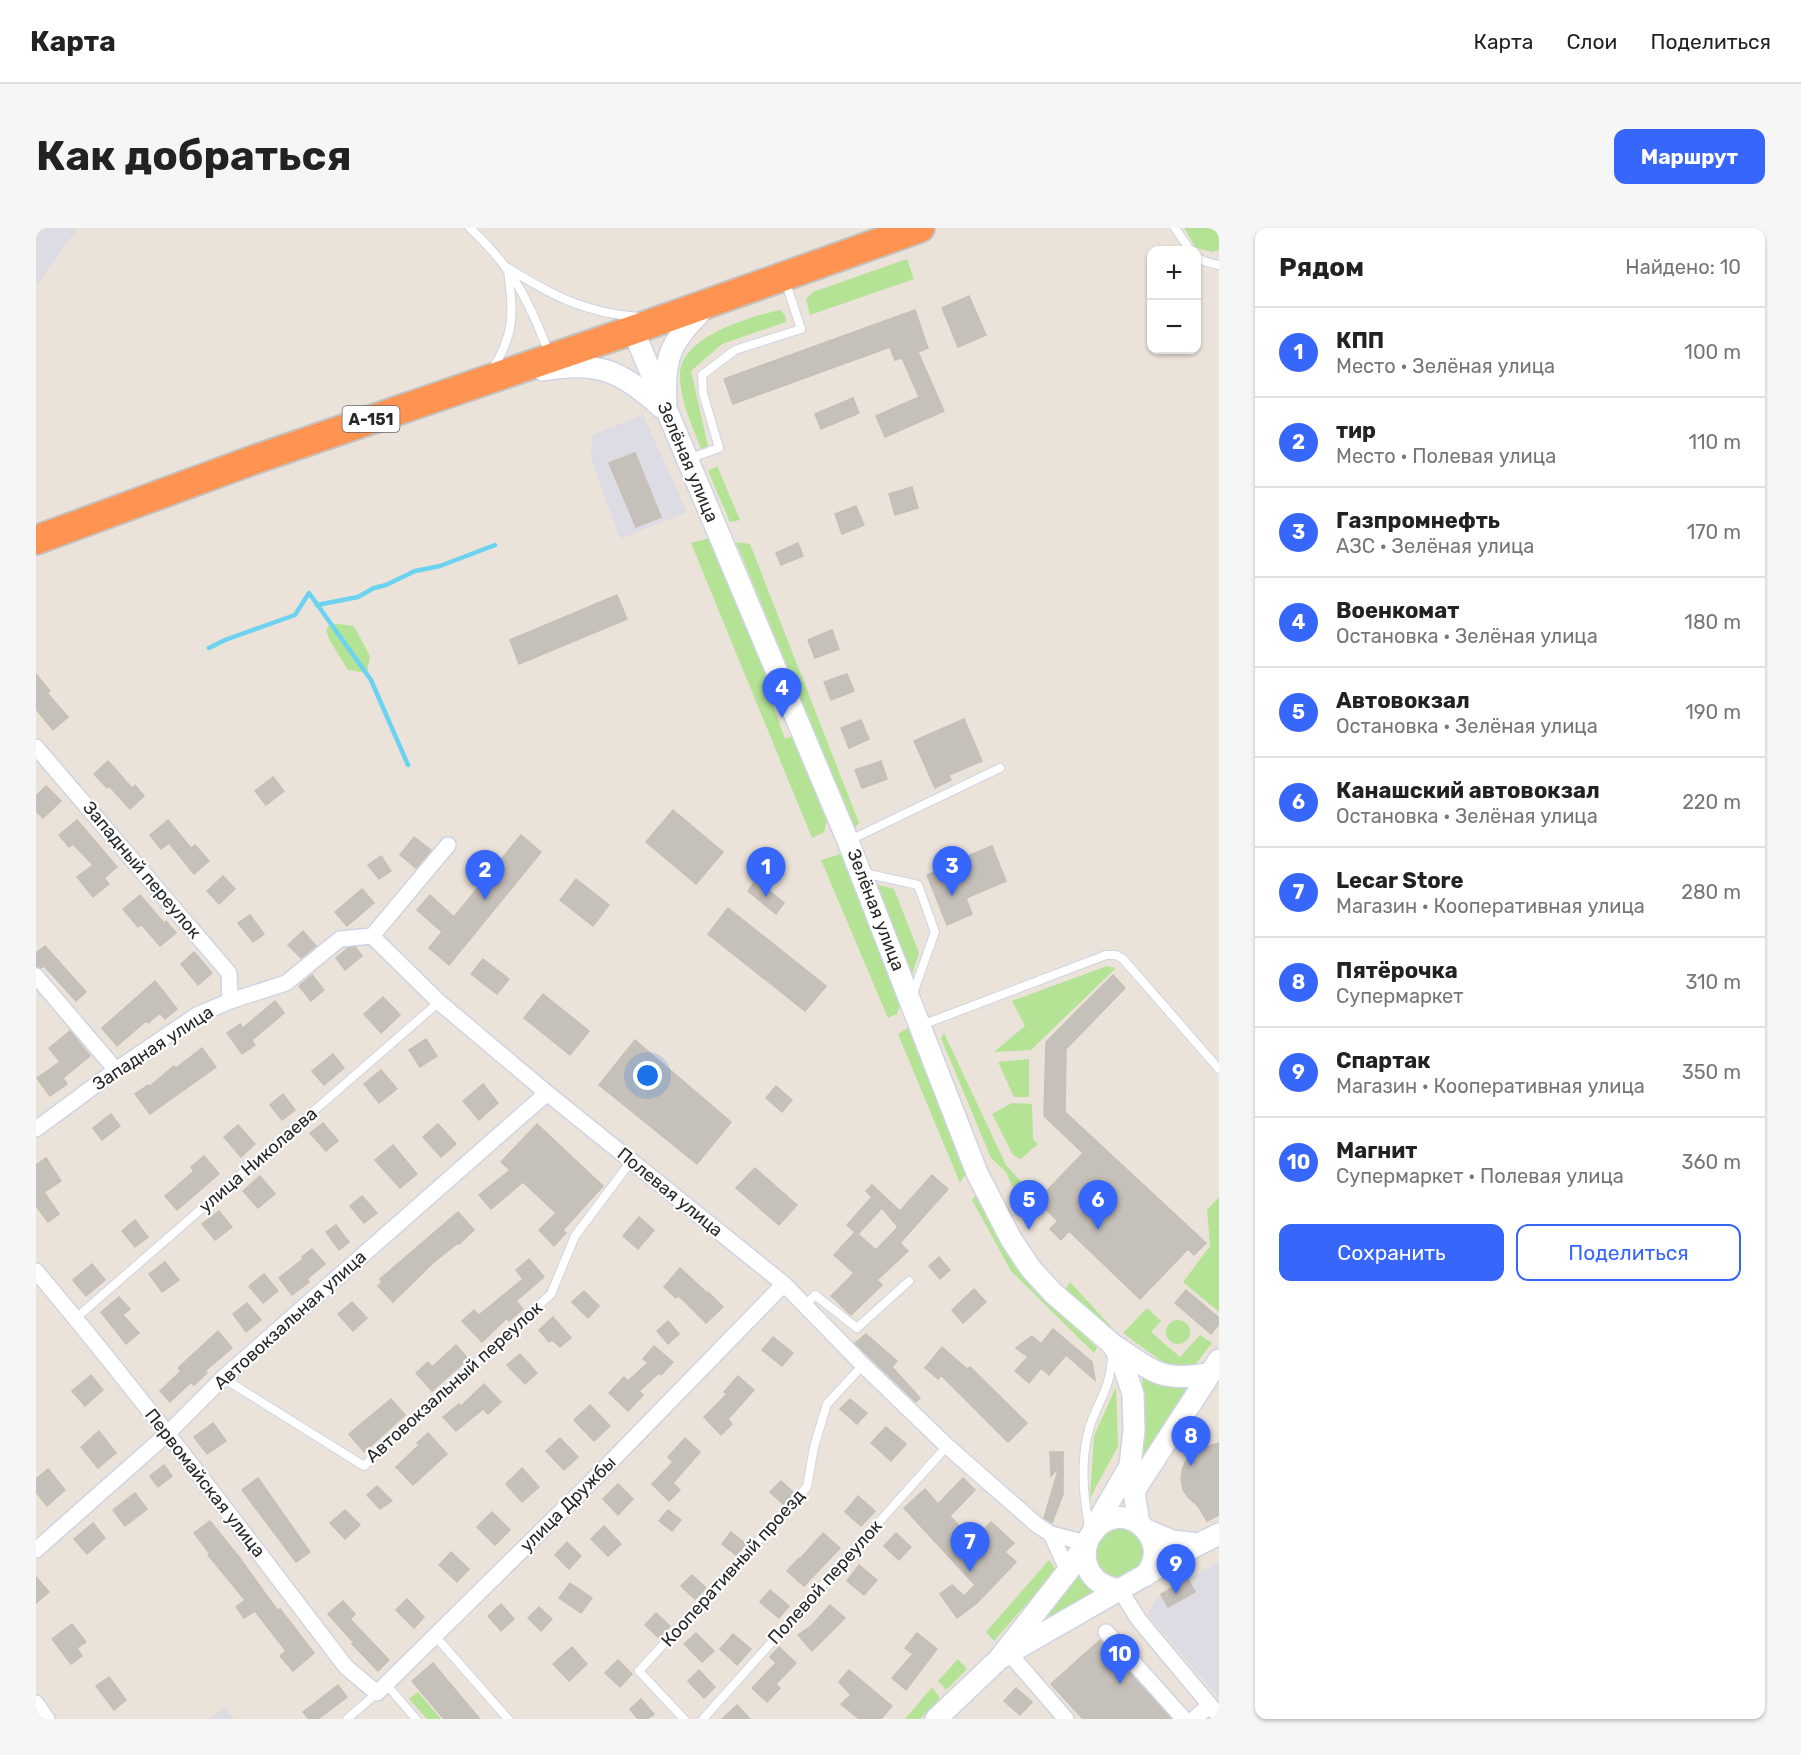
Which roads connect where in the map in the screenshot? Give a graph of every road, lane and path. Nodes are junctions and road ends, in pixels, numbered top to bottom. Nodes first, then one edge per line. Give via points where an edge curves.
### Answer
1 (920, 228) edge
2 (1175, 228) edge
3 (475, 230) edge
4 (1187, 246) edge
5 (1201, 259) edge
6 (1219, 265) edge
7 (508, 268) junction
8 (784, 277) junction
9 (709, 303) junction
10 (664, 319) junction
11 (633, 330) junction
12 (550, 358) junction
13 (486, 380) junction
14 (666, 411) junction
15 (686, 459) junction
16 (36, 540) edge
17 (36, 747) edge
18 (1000, 768) dead end
19 (848, 841) junction
20 (448, 845) dead end
21 (861, 873) junction
22 (372, 936) junction
23 (36, 976) edge
24 (911, 1000) junction
25 (230, 1001) junction
26 (439, 1002) junction
27 (921, 1025) junction
28 (1219, 1069) edge
29 (116, 1070) junction
30 (547, 1093) junction
31 (36, 1129) edge
32 (632, 1160) junction
33 (36, 1271) edge
34 (909, 1281) dead end
35 (784, 1284) junction
36 (804, 1306) junction
37 (76, 1318) junction
38 (1112, 1344) junction
39 (863, 1365) junction
40 (1216, 1371) edge
41 (223, 1378) junction
42 (167, 1434) junction
43 (947, 1446) junction
44 (1130, 1466) junction
45 (1134, 1491) junction
46 (1143, 1527) junction
47 (1051, 1534) junction
48 (1219, 1534) edge
49 (1089, 1538) junction
50 (1199, 1544) junction
51 (36, 1550) edge
52 (1068, 1571) junction
53 (1145, 1576) junction
54 (1120, 1590) junction
55 (1106, 1632) dead end
56 (436, 1637) junction
57 (1004, 1656) junction
58 (382, 1689) junction
59 (36, 1703) edge
60 (1215, 1711) edge
61 (47, 1719) edge
62 (347, 1719) edge
63 (416, 1719) edge
64 (508, 1719) edge
65 (684, 1719) edge
66 (703, 1719) edge
67 (936, 1719) edge
68 (1066, 1719) edge
69 (1184, 1719) edge
70 (1194, 1719) edge

1 - 8 highway, А-151
2 - 4 lane
3 - 7 lane
5 - 6 lane
7 - 10 lane via 578,306 611,315
7 - 12 lane via 523,292
7 - 13 lane via 511,331
8 - 9 highway, А-151
8 - 15 lane via 801,329 735,350 702,375 702,393 719,448
9 - 10 highway, А-151
9 - 14 main road via 671,348 666,363
10 - 11 highway, А-151
11 - 12 highway, А-151
11 - 14 main road, Зелёная улица
12 - 13 highway, А-151
13 - 14 main road via 563,366 587,366 625,377
13 - 16 highway, А-151
14 - 15 main road, Зелёная улица
15 - 19 main road, Зелёная улица
17 - 25 street, Западный переулок via 229,973
18 - 19 lane
19 - 21 main road, Зелёная улица
20 - 22 street
21 - 24 main road, Зелёная улица
21 - 24 lane via 918,885 935,932
22 - 25 street, Западная улица via 340,939 286,983
22 - 26 street, Полевая улица
23 - 29 street
24 - 27 main road, Зелёная улица
25 - 29 street, Западная улица via 197,1015
26 - 30 street, Полевая улица
26 - 37 lane, улица Николаева
27 - 28 lane via 1116,955
27 - 38 main road, Зелёная улица via 977,1173 1011,1239 1053,1293
29 - 31 street, Западная улица
30 - 32 street, Полевая улица
30 - 41 street, Автовокзальная улица
32 - 35 street, Полевая улица
32 - 41 lane, Автовокзальный переулок via 575,1236 551,1294 364,1466
33 - 37 street, Первомайская улица
34 - 36 lane via 857,1328 815,1295
35 - 36 street, Полевая улица
35 - 56 street, улица Дружбы
36 - 39 street, Полевая улица
37 - 42 street, Первомайская улица
38 - 40 main road via 1165,1376
38 - 44 main road, Зелёная улица via 1133,1394
38 - 49 lane via 1108,1386 1084,1448
39 - 43 street, Полевая улица
39 - 65 lane, Кооперативный проезд via 828,1404 813,1447 807,1487 639,1671
40 - 45 main road
41 - 42 street, Автовокзальная улица
42 - 51 street, Автовокзальная улица
42 - 58 street, Первомайская улица via 346,1667
43 - 47 street, Полевая улица
43 - 66 lane, Полевой переулок
44 - 45 main road, Зелёная улица
44 - 49 main road, Зелёная улица
45 - 46 main road, Зелёная улица
46 - 49 main road via 1133,1520 1116,1518 1099,1525
46 - 50 main road via 1172,1541
46 - 53 main road via 1151,1538 1154,1555
47 - 49 street, Полевая улица
47 - 52 street, Полевая улица
48 - 50 main road
49 - 52 main road, Зелёная улица
49 - 54 main road via 1087,1565 1092,1575
50 - 53 main road
52 - 57 main road, Зелёная улица
53 - 54 main road
54 - 57 main road
54 - 60 street via 1139,1620
55 - 69 street
56 - 58 street, улица Дружбы
56 - 64 lane
57 - 67 main road
57 - 68 street
58 - 62 lane, улица Дружбы
58 - 63 lane
59 - 61 street
60 - 70 street

